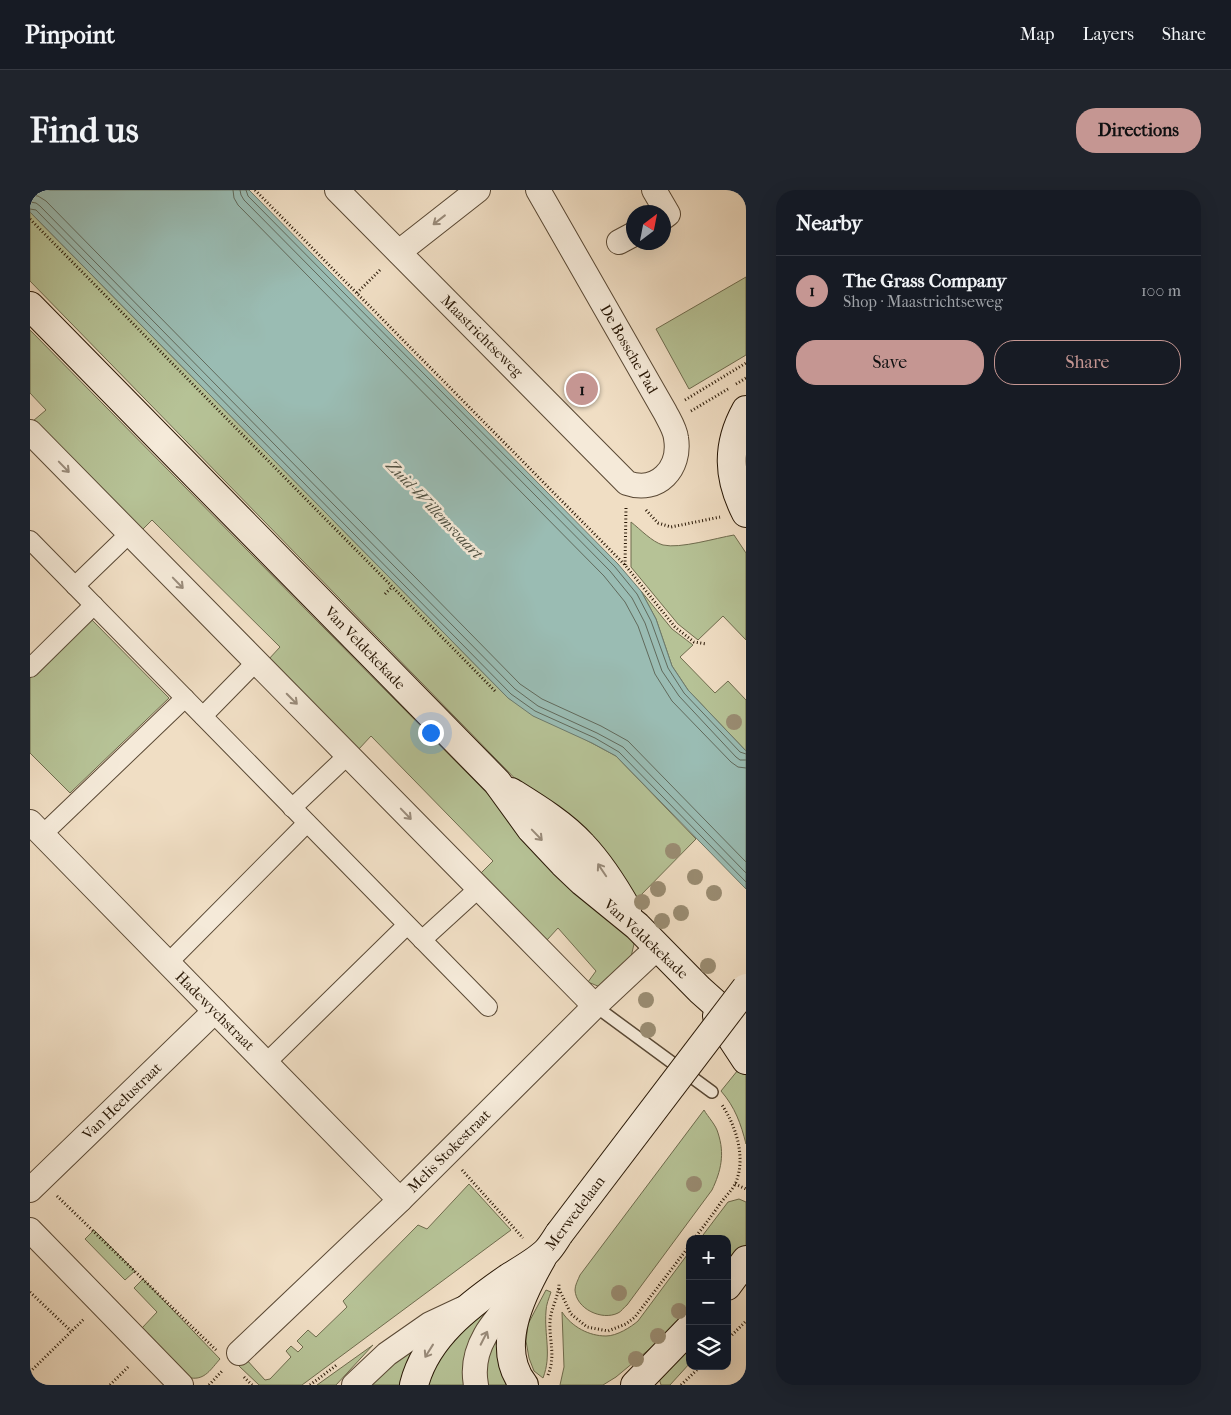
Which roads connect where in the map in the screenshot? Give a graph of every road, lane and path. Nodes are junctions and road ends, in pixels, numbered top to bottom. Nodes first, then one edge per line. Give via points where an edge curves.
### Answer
1 (256, 190) edge
2 (337, 190) edge
3 (478, 190) edge
4 (538, 190) edge
5 (654, 190) edge
6 (663, 205) edge
7 (30, 219) edge
8 (398, 252) junction
9 (357, 293) junction
10 (30, 306) edge
11 (746, 363) edge
12 (746, 378) edge
13 (746, 410) edge
14 (668, 418) junction
15 (33, 440) edge
16 (627, 483) junction
17 (745, 512) edge
18 (130, 533) junction
19 (30, 540) edge
20 (625, 565) junction
21 (75, 586) junction
22 (392, 587) junction
23 (385, 594) dead end
24 (94, 605) junction
25 (707, 644) dead end
26 (256, 662) junction
27 (30, 668) edge
28 (494, 692) dead end
29 (185, 698) junction
30 (203, 716) junction
31 (348, 755) junction
32 (292, 808) junction
33 (307, 822) junction
34 (36, 829) edge
35 (479, 888) junction
36 (408, 925) junction
37 (422, 940) junction
38 (658, 947) junction
39 (168, 963) junction
40 (746, 988) edge
41 (700, 990) junction
42 (595, 1006) junction
43 (488, 1007) dead end
44 (215, 1011) junction
45 (746, 1031) edge
46 (746, 1060) edge
47 (266, 1063) junction
48 (712, 1092) joint
49 (446, 1153) junction
50 (735, 1184) junction
51 (35, 1185) edge
52 (746, 1189) edge
53 (400, 1200) junction
54 (30, 1230) edge
55 (697, 1235) edge
56 (543, 1242) junction
57 (686, 1250) edge
58 (746, 1260) edge
59 (746, 1278) edge
60 (559, 1280) dead end
61 (731, 1281) edge
62 (527, 1286) junction
63 (731, 1288) edge
64 (559, 1289) junction
65 (30, 1292) edge
66 (100, 1303) junction
67 (474, 1303) junction
68 (746, 1321) edge
69 (71, 1331) junction
70 (686, 1332) edge
71 (731, 1336) edge
72 (234, 1361) junction
73 (697, 1370) edge
74 (30, 1372) edge
75 (536, 1380) edge
76 (181, 1385) edge
77 (252, 1385) edge
78 (354, 1385) edge
79 (414, 1385) edge
80 (476, 1385) edge
81 (635, 1385) edge
82 (681, 1385) edge

1 - 9 path
2 - 8 street, Maastrichtseweg
3 -> 8 street
4 - 14 street, De Bossche Pad
5 - 6 street
7 - 22 path
8 - 9 path
8 - 16 street, Maastrichtseweg
9 - 20 path
10 - 38 main road, Van Veldekekade via 497,782 582,844 600,865 637,926
11 - 14 path
12 - 14 path
13 - 17 main road via 731,454 732,478
14 - 16 street, De Bossche Pad via 676,435 677,455 669,472 652,484 634,486
15 -> 18 street
16 - 17 path via 658,523 671,527
16 - 20 path
18 - 21 street
18 -> 26 street
19 - 21 street
20 - 25 path via 675,627 694,642
21 - 24 street
22 - 23 path
22 - 28 path
24 - 27 street
24 - 29 street
26 - 30 street
26 -> 31 street
29 - 30 street
29 - 34 street
30 - 32 street
31 - 32 street
31 -> 35 street
32 - 33 street
33 - 36 street
33 - 39 street
34 - 39 street, Hadewychstraat
35 - 37 street
35 - 42 street
36 - 37 street
36 - 47 street
37 - 43 street
38 - 41 main road, Van Veldekekade
38 - 42 street, Melis Stokestraat
39 - 44 street, Hadewychstraat
40 - 56 main road, Merwedelaan, bridge
41 - 45 main road, Van Veldekekade
41 - 46 main road, Van Veldekekade
42 - 48 lane
42 - 49 street, Melis Stokestraat
44 - 47 street, Hadewychstraat
44 - 51 street, Van Heelustraat
47 - 53 street, Hadewychstraat
48 - 50 path via 733,1123 738,1140 740,1162
49 - 53 street, Melis Stokestraat
49 - 56 path
50 - 52 path
50 - 55 path
51 - 72 path
53 - 72 street, Melis Stokestraat
54 - 66 street
56 - 62 main road
56 - 67 main road, Merwedelaan via 500,1284
57 - 64 path via 635,1317 608,1331 587,1326 571,1314
58 - 61 main road
59 - 63 main road
60 - 64 path
62 - 75 main road via 515,1317 511,1351 517,1374
80 -> 62 street via 475,1369 481,1342 495,1320
64 - 75 path via 550,1320 551,1367
65 - 69 path
66 - 69 path
66 - 76 street
67 - 78 street, Merwedelaan via 430,1324 387,1354
67 -> 79 main road via 437,1338 423,1360
68 - 71 path
69 - 74 path
70 - 81 main road
72 - 77 path
73 - 82 path

